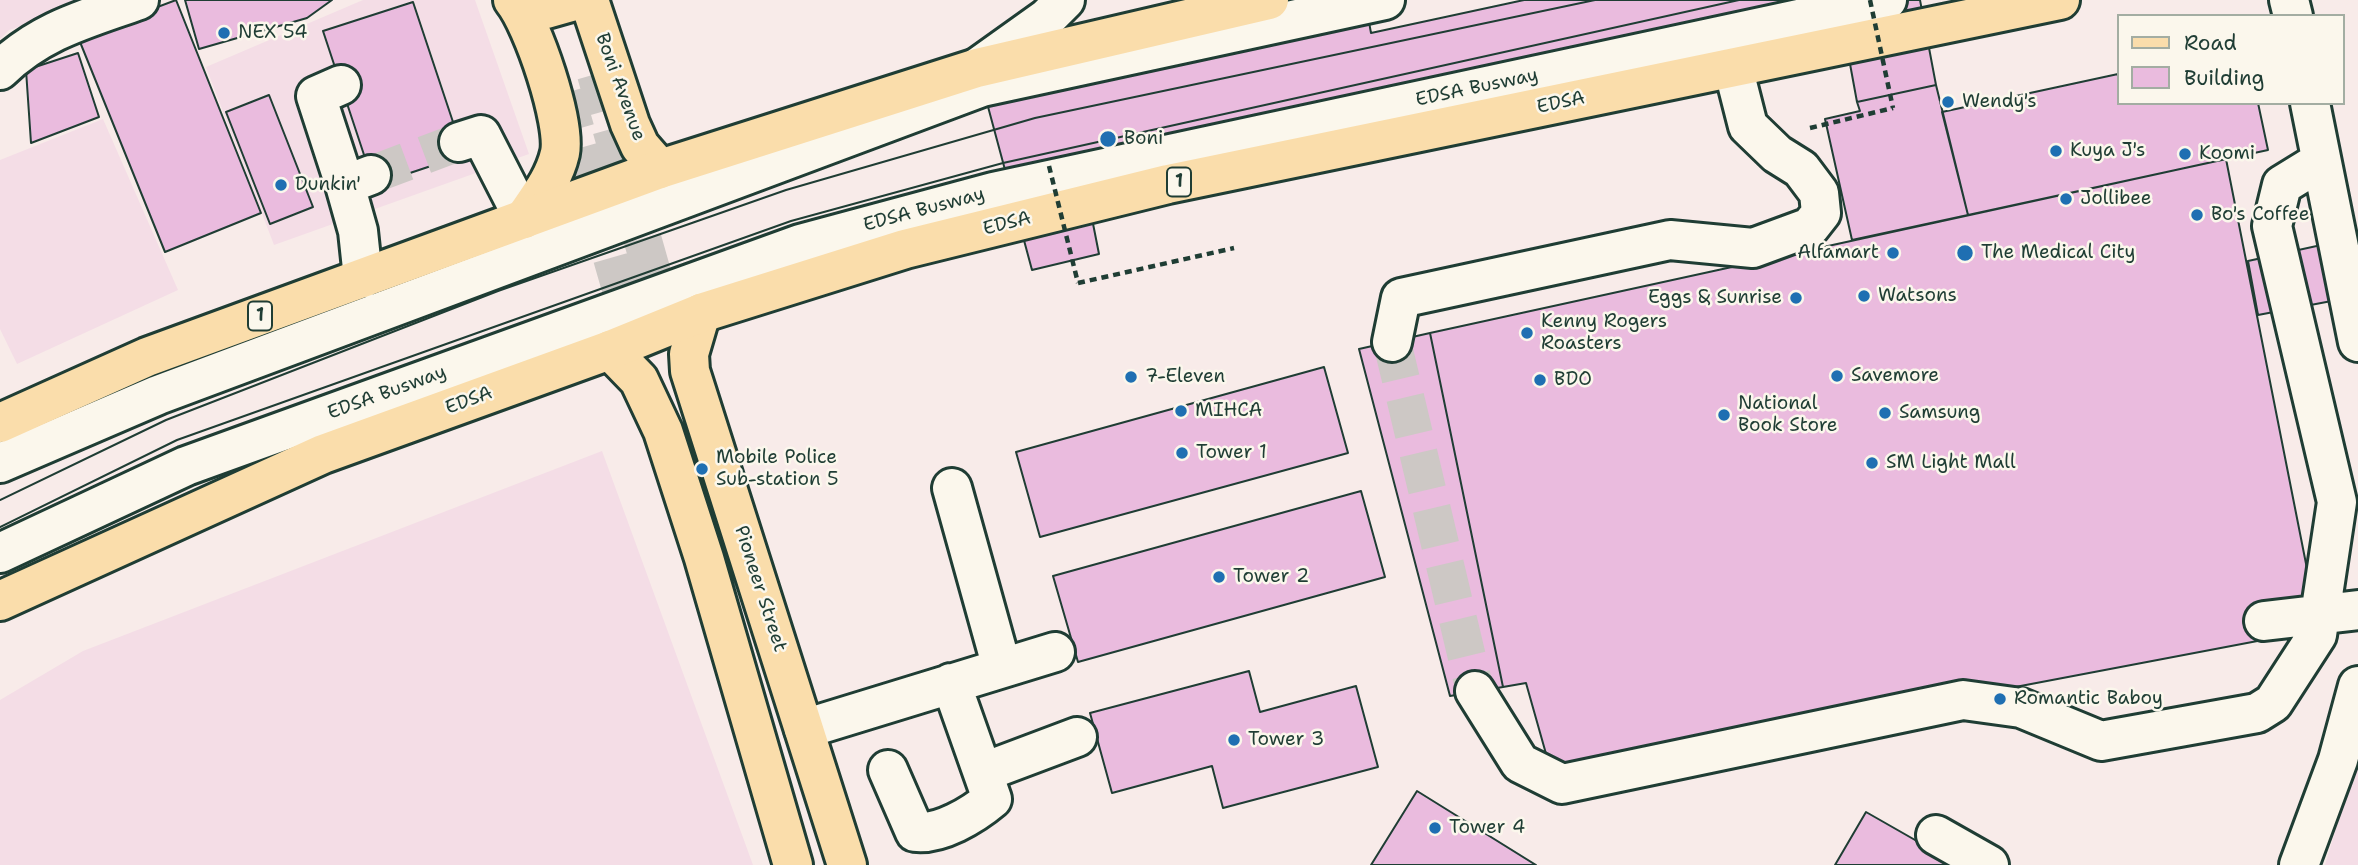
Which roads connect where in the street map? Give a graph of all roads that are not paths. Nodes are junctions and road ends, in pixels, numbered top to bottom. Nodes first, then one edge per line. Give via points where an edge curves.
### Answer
1 (139, 0) edge
2 (579, 0) edge
3 (589, 0) edge
4 (1065, 0) edge
5 (1269, 0) edge
6 (1385, 0) edge
7 (1887, 0) edge
8 (2060, 0) edge
9 (519, 7) edge
10 (1733, 67) junction
11 (977, 68) junction
12 (0, 70) edge
13 (341, 85) dead end
14 (2310, 105) edge
15 (459, 142) tunnel mouth
16 (2321, 161) junction
17 (660, 169) junction
18 (524, 219) junction
19 (363, 278) junction
20 (701, 313) junction
21 (1392, 342) tunnel mouth
22 (2358, 342) edge
23 (610, 350) junction
24 (0, 423) edge
25 (0, 463) edge
26 (952, 488) dead end
27 (746, 544) junction
28 (0, 553) edge
29 (704, 558) junction
30 (0, 601) edge
31 (2358, 610) edge
32 (2320, 613) junction
33 (2264, 621) dead end
34 (1055, 652) dead end
35 (1002, 668) junction
36 (951, 683) junction
37 (2358, 686) edge
38 (1475, 691) tunnel mouth
39 (804, 729) junction
40 (1077, 737) dead end
41 (888, 770) dead end
42 (984, 772) junction
43 (1936, 835) dead end
44 (793, 865) edge
45 (847, 865) edge
46 (1989, 865) edge
47 (2299, 865) edge

1 - 12 street via 46,34 22,48
2 - 9 main road
3 - 17 main road, Boni Avenue via 630,124 640,146
4 - 11 street
5 - 11 main road, 1
6 - 25 street via 982,87 158,395
7 - 28 street, EDSA Busway via 993,192 800,244 186,466
8 - 10 main road, EDSA / 1
9 - 18 main road via 552,93 561,150 550,183
10 - 20 main road, EDSA / 1 via 1167,184 905,249
10 - 21 street via 1748,126 1801,169 1819,192 1821,213 1810,227 1753,248 1670,240 1401,298
11 - 17 main road, 1
13 - 19 street via 316,96 358,180
14 - 16 street
15 - 18 street via 481,135
16 - 22 street
16 - 32 street via 2282,185 2272,226 2337,502
17 - 18 main road, 1
18 - 19 main road, 1
19 - 24 main road, 1 via 147,357
20 - 23 main road, EDSA / 1
20 - 27 main road, Pioneer Street via 689,354 690,371
23 - 29 main road via 639,380 651,401
23 - 30 main road, EDSA / 1 via 323,454
26 - 35 street
27 - 29 main road
27 - 39 main road, Pioneer Street
29 - 44 main road
31 - 32 street
32 - 33 street
32 - 38 street via 2317,635 2273,703 2257,713 2101,741 2021,708 1963,700 1562,784 1520,763
34 - 35 street
35 - 36 street
36 - 39 street
36 - 42 street
37 - 47 street via 2338,760
39 - 45 main road, Pioneer Street
40 - 42 street
41 - 42 street via 915,832 929,834 992,799
43 - 46 street

